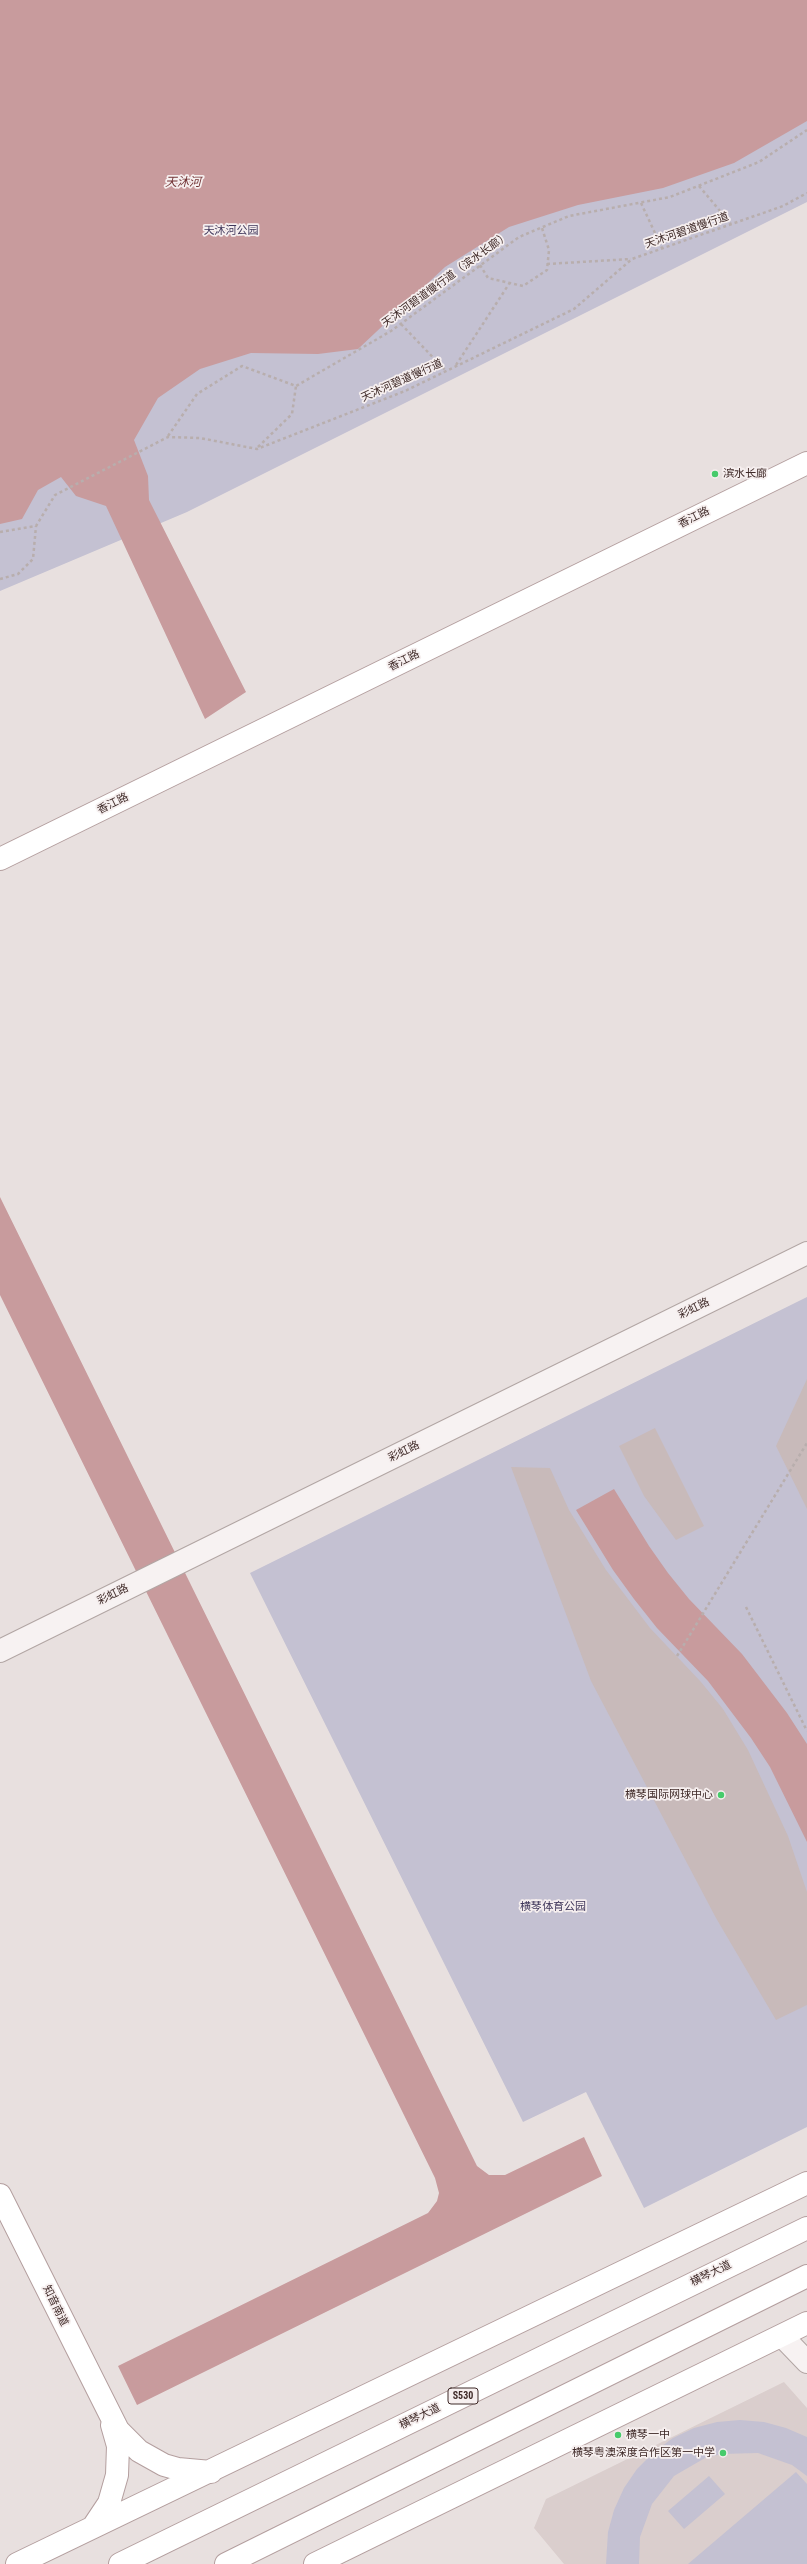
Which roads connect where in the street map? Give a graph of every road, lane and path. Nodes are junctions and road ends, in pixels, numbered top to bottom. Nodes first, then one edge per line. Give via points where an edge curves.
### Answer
1 (807, 130) edge
2 (700, 186) junction
3 (807, 193) edge
4 (641, 203) junction
5 (731, 224) junction
6 (542, 228) junction
7 (662, 248) junction
8 (632, 259) junction
9 (547, 264) junction
10 (480, 265) junction
11 (509, 284) junction
12 (401, 324) junction
13 (456, 366) junction
14 (446, 371) junction
15 (296, 386) junction
16 (168, 437) junction
17 (257, 449) junction
18 (807, 463) edge
19 (36, 526) junction
20 (0, 532) edge
21 (0, 579) edge
22 (0, 859) edge
23 (807, 1253) edge
24 (807, 1443) edge
25 (746, 1607) dead end
26 (0, 1651) edge
27 (677, 1656) dead end
28 (807, 1731) edge
29 (807, 2183) edge
30 (0, 2195) edge
31 (805, 2228) edge
32 (807, 2276) edge
33 (807, 2323) edge
34 (782, 2336) junction
35 (807, 2362) edge
36 (110, 2418) junction
37 (211, 2472) junction
38 (93, 2528) junction
39 (17, 2564) edge
40 (120, 2564) edge
41 (226, 2564) edge
42 (315, 2564) edge

1 - 2 path, 天沐河碧道慢行道（滨水长廊） via 759,162
2 - 4 path, 天沐河碧道慢行道（滨水长廊） via 670,197
2 - 5 path
3 - 5 path, 天沐河碧道慢行道 via 783,206
4 - 6 path, 天沐河碧道慢行道（滨水长廊） via 569,216
4 - 7 path
5 - 7 path, 天沐河碧道慢行道
6 - 9 path via 549,250
6 - 10 path, 天沐河碧道慢行道（滨水长廊） via 519,237
7 - 8 path, 天沐河碧道慢行道
8 - 9 path
8 - 13 path, 天沐河碧道慢行道 via 574,308
9 - 11 path via 547,270 523,286
10 - 11 path via 488,278
10 - 12 path, 天沐河碧道慢行道（滨水长廊）
11 - 13 path
12 - 14 path
12 - 15 path, 天沐河碧道慢行道（滨水长廊）
13 - 14 path, 天沐河碧道慢行道
14 - 17 path, 天沐河碧道慢行道 via 404,391
15 - 16 path via 242,366 197,394
15 - 17 path via 292,414
16 - 17 path via 200,438
16 - 19 path via 55,494
18 - 22 main road, 香江路
19 - 20 path
19 - 21 path via 33,559 18,574
23 - 26 street, 彩虹路
24 - 27 path
25 - 28 path
29 - 37 main road
30 - 36 main road, 知音南道
31 - 40 main road, 横琴大道 / S530
32 - 41 main road
33 - 34 main road
34 - 35 street
34 - 42 main road
36 - 37 main road via 127,2441 151,2459 178,2469
36 - 38 main road via 118,2446 117,2475 109,2503
37 - 38 main road
38 - 39 main road

